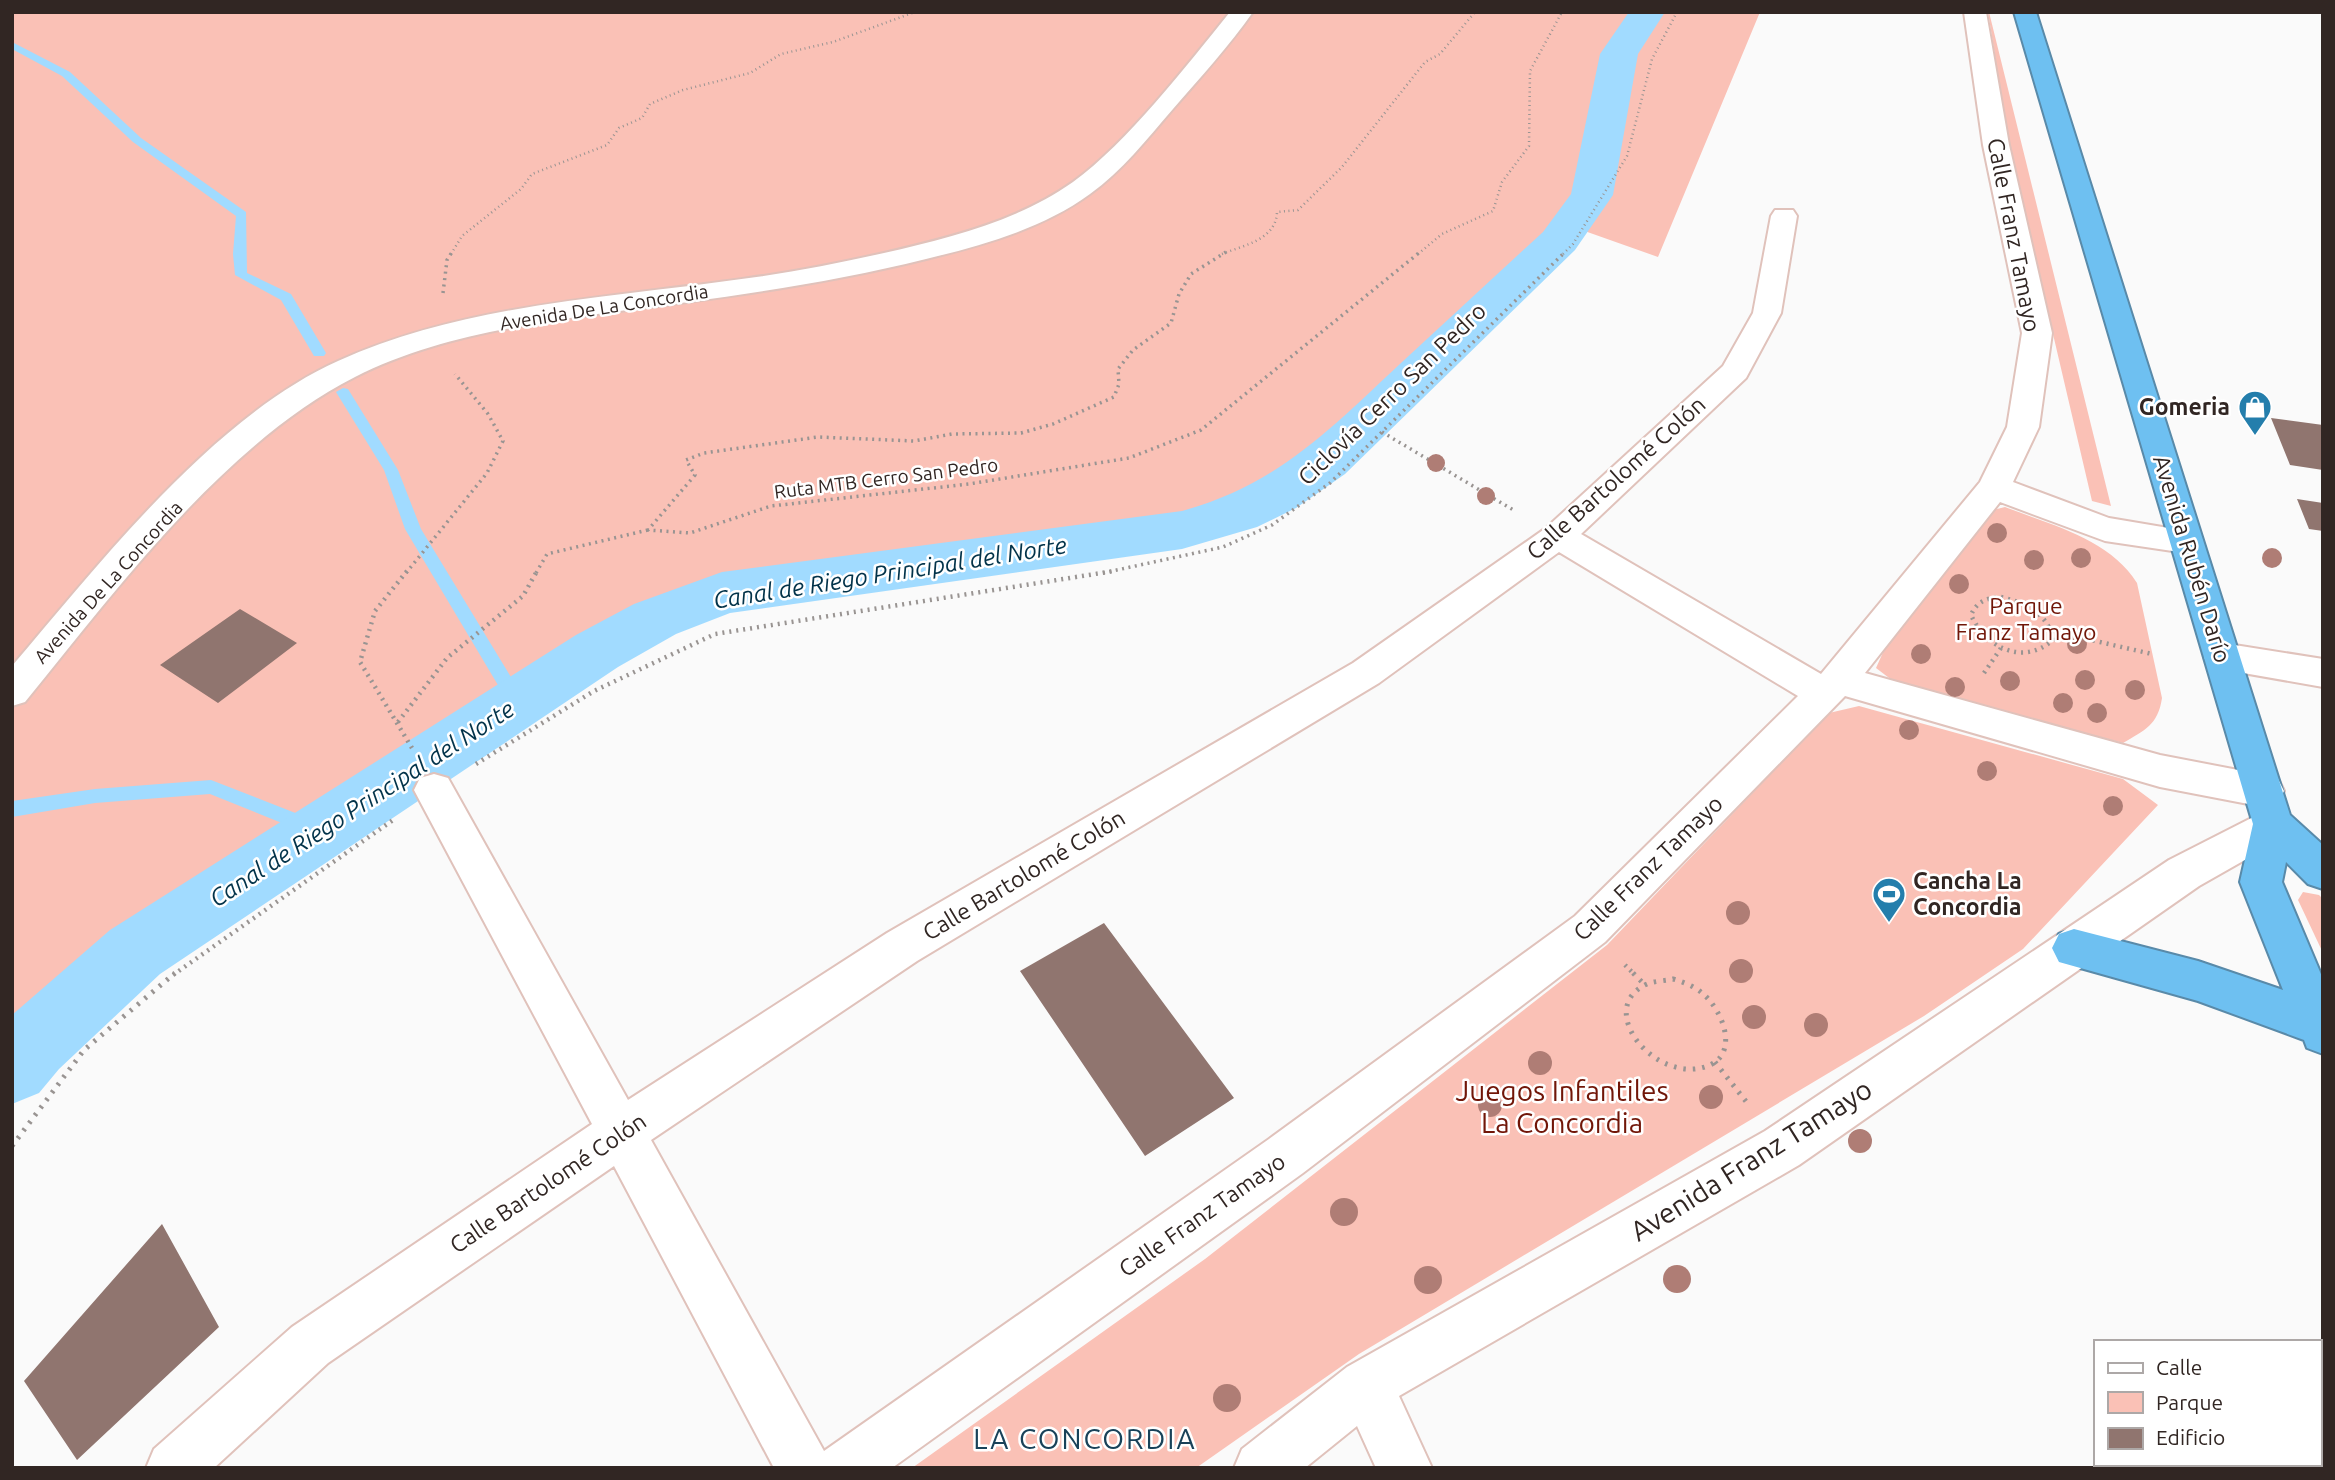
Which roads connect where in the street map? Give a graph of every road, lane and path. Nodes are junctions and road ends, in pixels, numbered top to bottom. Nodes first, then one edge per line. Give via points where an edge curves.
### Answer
1 (1242, 12) edge
2 (1475, 12) edge
3 (1562, 12) edge
4 (1677, 12) edge
5 (1975, 12) edge
6 (2025, 12) edge
7 (1784, 216) dead end
8 (1381, 432) junction
9 (1994, 487) junction
10 (648, 530) junction
11 (1558, 536) junction
12 (2186, 541) junction
13 (2052, 631) junction
14 (2152, 654) dead end
15 (2222, 657) junction
16 (2323, 673) edge
17 (1830, 686) junction
18 (12, 692) edge
19 (399, 723) dead end
20 (434, 790) junction
21 (2269, 807) junction
22 (2323, 871) edge
23 (2074, 948) junction
24 (2321, 1029) edge
25 (1715, 1062) junction
26 (1748, 1104) dead end
27 (623, 1131) junction
28 (12, 1146) edge
29 (1366, 1387) junction
30 (173, 1468) edge
31 (804, 1468) edge
32 (845, 1468) edge
33 (1261, 1468) edge
34 (1405, 1468) edge

1 - 18 street, Avenida De La Concordia via 1112,162 1072,195 1025,220 956,244 869,265 556,311 461,331 358,366 298,395 240,439 178,502
2 - 10 path, Ruta MTB Cerro San Pedro via 1440,54 1425,62 1342,167 1298,210 1277,212 1270,232 1194,270 1174,304 1171,323 1133,350 1118,369 1114,397 1053,424 1021,432 952,434 914,441 818,437 704,453 686,460 695,475
3 - 10 path, Ruta MTB Cerro San Pedro via 1530,71 1529,146 1502,182 1493,211 1442,234 1202,430 1129,458 969,484 771,506 690,533
4 - 8 path, Ciclovía Cerro San Pedro via 1652,59 1627,156 1573,244
5 - 9 street, Calle Franz Tamayo via 1996,145 2037,332 2022,427
6 - 12 highway, Avenida Rubén Darío
7 - 11 street, Calle Bartolomé Colón via 1766,313 1735,371
8 - 11 path
8 - 20 path, Ciclovía Cerro San Pedro via 1330,483 1272,525 1223,547 1139,567 715,634 594,691
9 - 12 street via 2105,529
9 - 17 street, Calle Franz Tamayo
10 - 19 path via 547,554 523,596 447,657
11 - 17 street
11 - 27 street, Calle Bartolomé Colón via 1366,673 902,947
12 - 15 highway, Avenida Rubén Darío
13 - 13 path via 2053,640 2039,652 2014,652 1980,633 1971,615 1980,601 2013,600 2039,613
13 - 14 path
15 - 16 street
15 - 21 highway, Avenida Rubén Darío
17 - 21 street via 2160,771
17 - 32 street, Calle Franz Tamayo via 1590,929 1286,1156
20 - 27 street
20 - 28 path, Ciclovía Cerro San Pedro via 182,967 84,1050
21 - 22 highway, Avenida Rubén Darío
21 - 23 street, Avenida Franz Tamayo via 2184,873
21 - 24 highway, Avenida Rubén Darío via 2261,882
23 - 24 highway via 2253,997
23 - 29 street, Avenida Franz Tamayo via 1782,1148
25 - 25 path via 1727,1036 1724,1021 1705,994 1673,979 1644,984 1632,992 1626,1020 1640,1048 1654,1060 1687,1070
25 - 26 path
27 - 30 street, Calle Bartolomé Colón via 310,1345
27 - 31 street
29 - 33 street, Avenida Franz Tamayo
29 - 34 street

